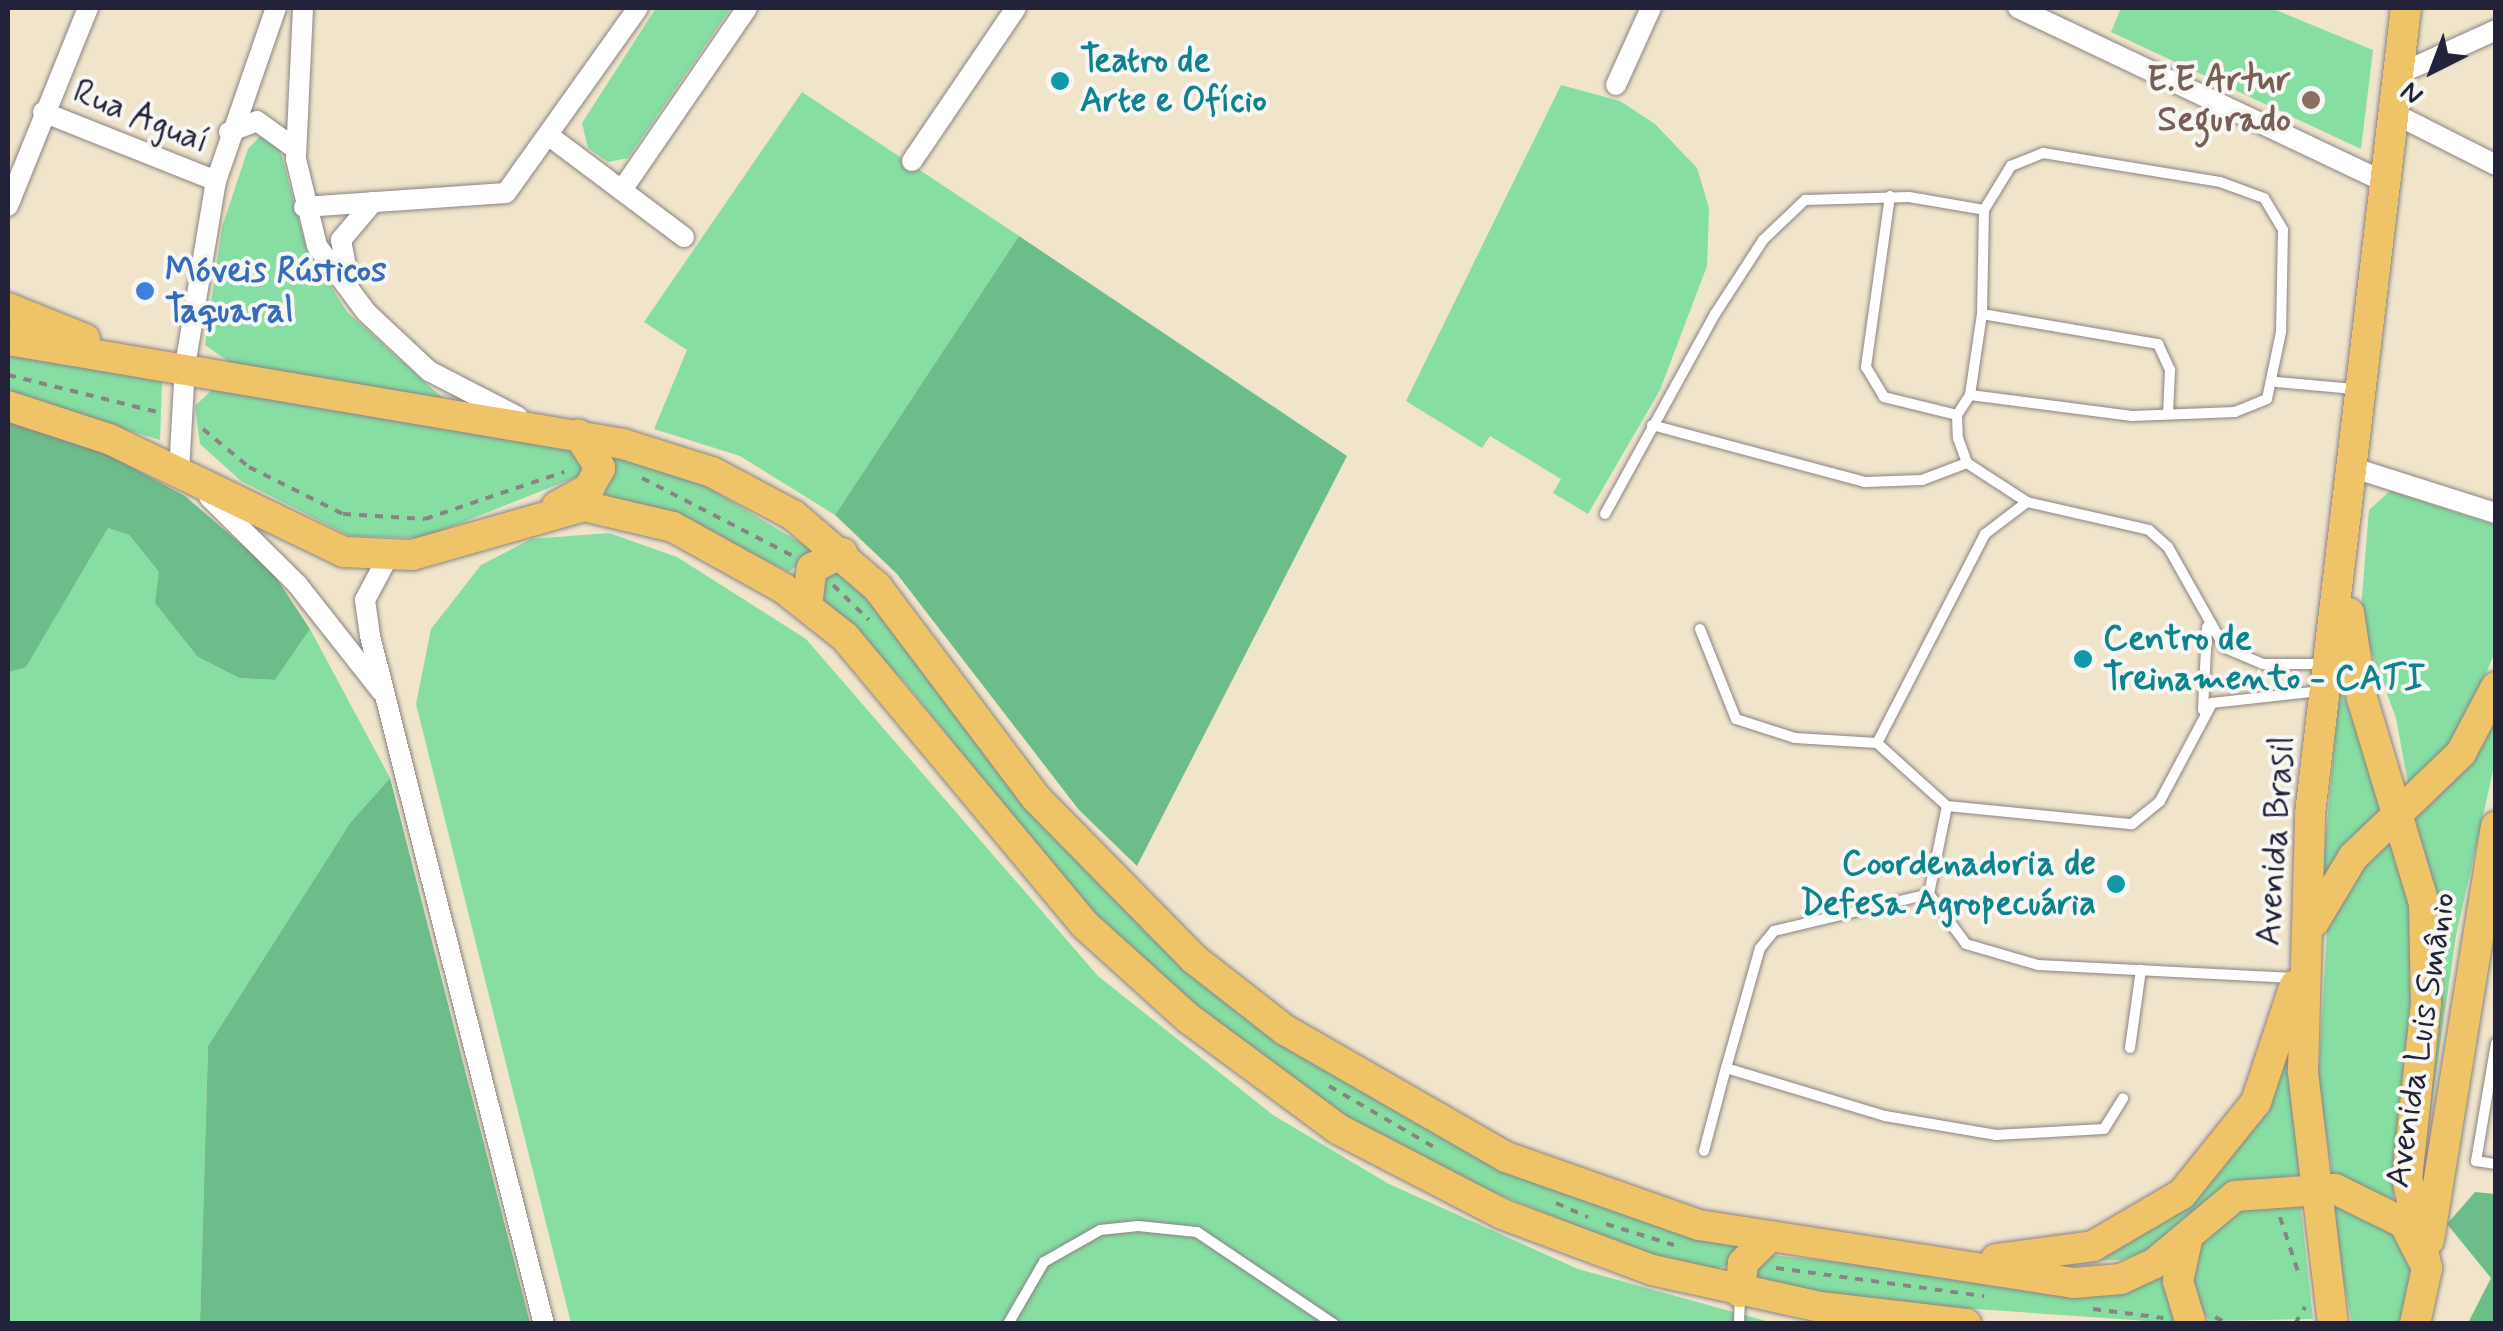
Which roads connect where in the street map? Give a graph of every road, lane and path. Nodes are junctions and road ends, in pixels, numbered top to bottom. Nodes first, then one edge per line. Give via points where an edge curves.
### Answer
1 (88, 8) edge
2 (276, 8) edge
3 (303, 8) edge
4 (638, 8) edge
5 (747, 8) edge
6 (1016, 8) edge
7 (1651, 8) edge
8 (2018, 8) edge
9 (2406, 8) edge
10 (2496, 30) edge
11 (2399, 74) junction
12 (1616, 85) dead end
13 (43, 112) junction
14 (2395, 114) junction
15 (229, 132) junction
16 (552, 138) junction
17 (296, 149) junction
18 (912, 161) dead end
19 (2496, 165) edge
20 (216, 181) junction
21 (2388, 184) junction
22 (624, 187) junction
23 (1890, 196) junction
24 (373, 202) junction
25 (8, 206) edge
26 (304, 207) junction
27 (1984, 210) junction
28 (684, 237) dead end
29 (8, 308) edge
30 (366, 312) junction
31 (1982, 314) junction
32 (8, 340) edge
33 (150, 361) junction
34 (184, 366) junction
35 (2276, 382) junction
36 (2366, 390) junction
37 (1970, 395) junction
38 (8, 406) edge
39 (2168, 414) junction
40 (1957, 415) junction
41 (1652, 424) junction
42 (538, 426) junction
43 (578, 434) junction
44 (1967, 463) junction
45 (2357, 469) junction
46 (179, 472) junction
47 (2027, 502) junction
48 (2496, 513) edge
49 (1605, 514) dead end
50 (532, 518) junction
51 (843, 553) junction
52 (389, 555) junction
53 (2345, 560) junction
54 (807, 606) junction
55 (2206, 621) junction
56 (1700, 629) dead end
57 (2328, 678) junction
58 (2496, 687) edge
59 (382, 693) junction
60 (2203, 711) junction
61 (1877, 743) junction
62 (1947, 806) junction
63 (2400, 816) junction
64 (2496, 826) edge
65 (1929, 894) junction
66 (2301, 966) junction
67 (2141, 970) junction
68 (2496, 1043) edge
69 (2130, 1048) dead end
70 (1726, 1068) junction
71 (2123, 1099) dead end
72 (1704, 1151) dead end
73 (2496, 1164) edge
74 (2313, 1186) junction
75 (2270, 1211) dead end
76 (1770, 1236) junction
77 (2188, 1236) junction
78 (1962, 1261) junction
79 (2427, 1268) junction
80 (2302, 1284) dead end
81 (1740, 1292) junction
82 (2304, 1298) dead end
83 (1808, 1315) edge
84 (2199, 1315) edge
85 (2421, 1316) edge
86 (2299, 1323) edge
87 (544, 1324) edge
88 (1008, 1324) edge
89 (1334, 1324) edge
90 (1739, 1324) edge
91 (1966, 1324) edge
92 (2228, 1324) edge
93 (2334, 1324) edge

1 - 13 street
2 - 15 street
3 - 17 street
4 - 16 street
5 - 22 street
6 - 18 street
7 - 12 street
8 - 21 street
9 - 11 main road, Avenida Brasil
10 - 11 street
11 - 14 main road, Avenida Brasil
13 - 20 street, Rua Aguaí
13 - 25 street
14 - 19 street
14 - 21 main road, Avenida Brasil
15 - 17 street via 257,121
15 - 20 street
16 - 22 street
16 - 24 street via 524,178 487,200
17 - 26 street
20 - 34 street
21 - 36 main road, Avenida Brasil
22 - 28 street
23 - 27 lane
23 - 40 lane via 1866,368 1884,397
23 - 41 lane via 1805,200 1777,226
24 - 26 street
24 - 30 street via 342,240 341,263
26 - 30 street via 318,246
27 - 31 lane
27 - 35 lane via 2012,166 2043,154 2264,198 2286,255
29 - 33 main road
30 - 42 street via 429,371
31 - 37 lane
31 - 39 lane via 2146,337 2166,354
32 - 33 main road
33 - 34 main road
34 - 42 main road
34 - 46 street
35 - 36 lane
35 - 39 lane via 2250,409
36 - 45 main road, Avenida Brasil
37 - 39 lane
37 - 40 lane
38 - 46 main road via 71,422
40 - 44 lane
41 - 44 lane via 1865,482 1922,480
41 - 49 lane
42 - 43 main road
43 - 50 main road via 599,456 596,480
43 - 51 main road via 712,472
44 - 47 lane
45 - 48 street
45 - 53 main road, Avenida Brasil
46 - 52 main road via 306,538
46 - 59 street via 271,555
47 - 55 lane via 2149,530 2168,547
47 - 61 lane via 1985,534
50 - 52 main road via 445,548
50 - 54 main road via 584,506 642,513
51 - 54 main road via 812,568
51 - 76 main road via 1108,878 1286,1030 1506,1157 1699,1225
52 - 59 street via 365,600
53 - 57 main road, Avenida Brasil
53 - 63 main road via 2362,698
54 - 81 main road via 904,702 1076,914 1264,1078 1378,1152 1502,1214
55 - 57 lane via 2225,648 2249,662
55 - 60 lane
56 - 61 lane via 1736,719 1794,738
57 - 60 lane via 2242,694
57 - 66 main road, Avenida Brasil
58 - 63 main road via 2461,753
59 - 87 street via 412,779
60 - 62 lane via 2160,802 2132,824
61 - 62 lane
62 - 65 lane
63 - 66 main road via 2333,881
63 - 79 main road via 2424,902 2428,962 2407,1178
64 - 79 main road, Avenida Luis Smânio via 2456,1026
65 - 67 lane via 1954,935 1982,950 2038,965
65 - 70 lane via 1774,931 1760,948
66 - 67 lane
66 - 74 main road, Avenida Brasil
66 - 78 main road via 2256,1102 2182,1194 2093,1246
67 - 69 lane
68 - 73 lane via 2476,1161
70 - 71 lane via 1885,1116 1996,1134 2104,1130
70 - 72 lane
74 - 77 main road via 2236,1196
74 - 79 main road via 2391,1212
74 - 93 main road, Avenida Brasil
75 - 80 path via 2290,1228
76 - 78 main road
76 - 81 main road via 1744,1262
77 - 78 main road via 2155,1263 2103,1283
77 - 84 main road via 2178,1281
79 - 85 main road
81 - 83 main road
81 - 90 lane
82 - 86 path
83 - 91 main road
84 - 92 path
88 - 89 lane via 1044,1262 1100,1230 1138,1226 1196,1232

